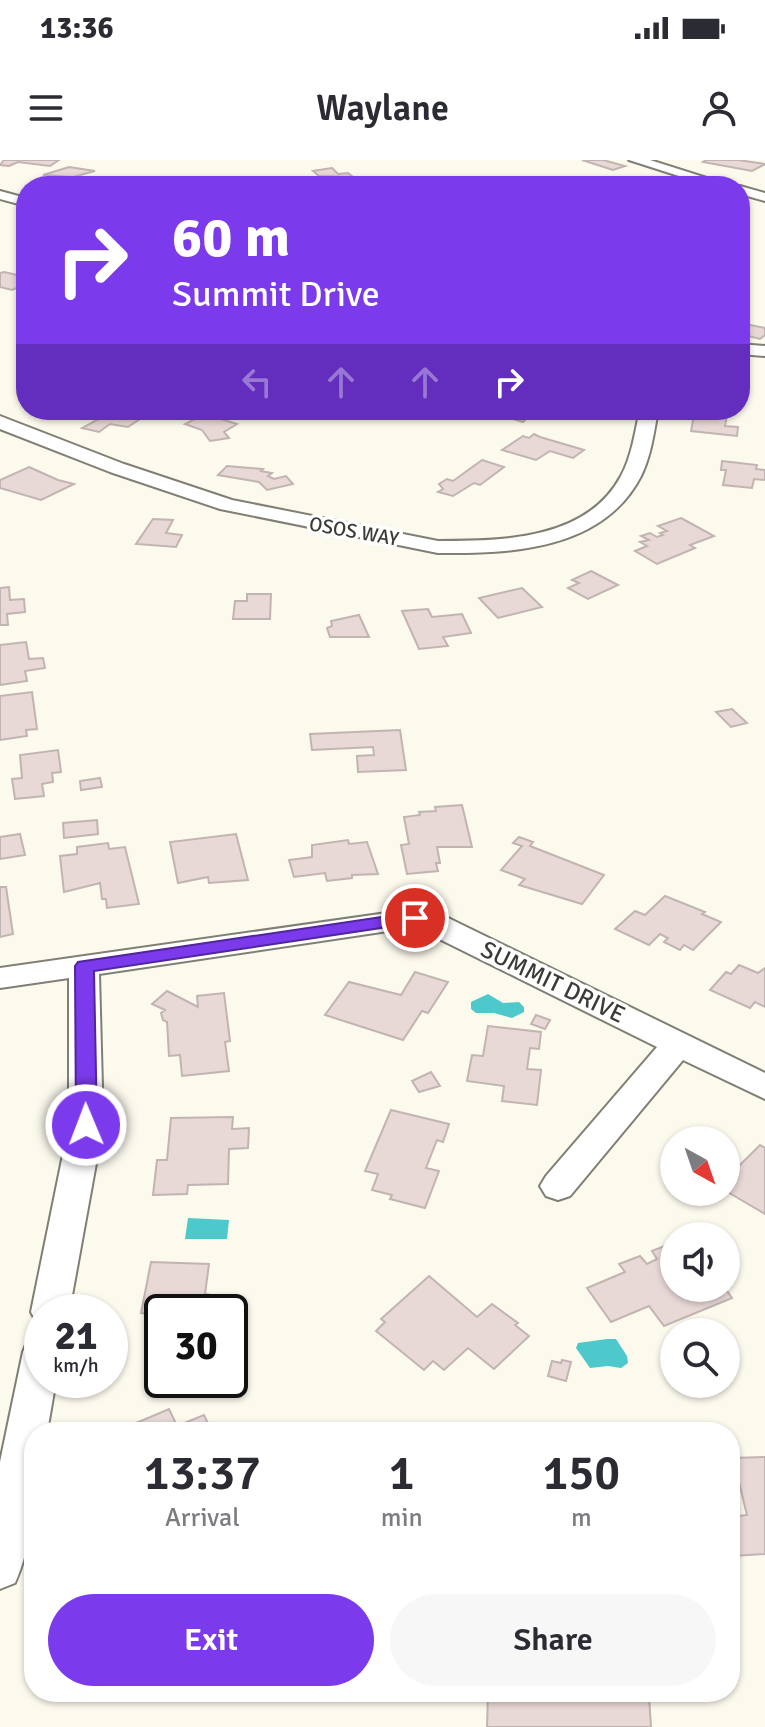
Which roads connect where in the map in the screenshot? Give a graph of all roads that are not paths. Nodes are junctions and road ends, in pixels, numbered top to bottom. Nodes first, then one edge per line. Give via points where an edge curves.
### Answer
1 (636, 160) edge
2 (691, 176) edge
3 (646, 420) edge
4 (0, 422) edge
5 (84, 966) junction
6 (0, 978) edge
7 (678, 1044) junction
8 (765, 1087) edge
9 (558, 1186) dead end
10 (53, 1294) edge
11 (33, 1398) edge
12 (28, 1422) edge
13 (24, 1445) edge
14 (0, 1568) edge

1 - 2 street
3 - 4 street, OSOS WAY via 631,475 611,502 554,535 474,548 438,547 227,505
5 - 6 street, SUMMIT DRIVE
5 - 7 street, SUMMIT DRIVE via 415,918
5 - 10 street via 86,1125
7 - 8 street, SUMMIT DRIVE
7 - 9 street
11 - 12 street
13 - 14 street

